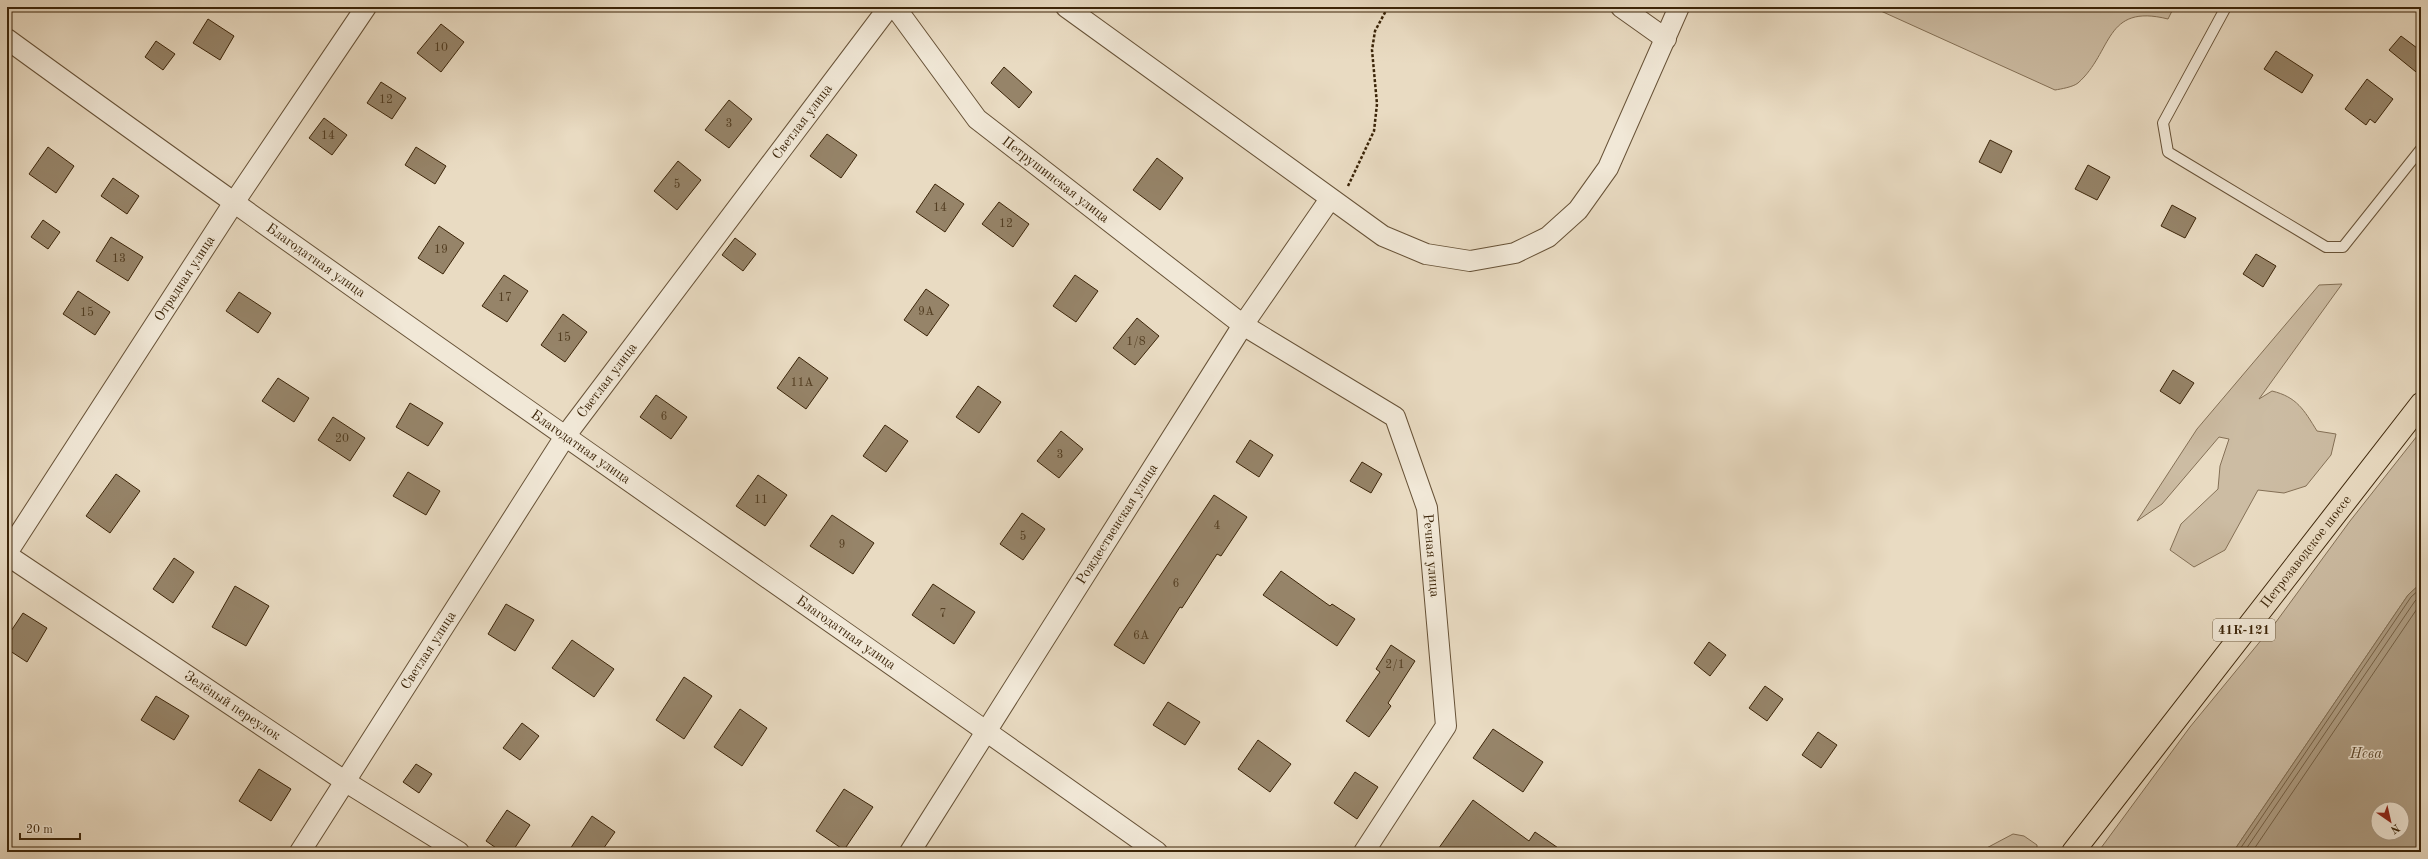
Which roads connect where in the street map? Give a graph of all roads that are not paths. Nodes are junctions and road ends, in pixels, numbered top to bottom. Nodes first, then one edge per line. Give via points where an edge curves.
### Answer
1 (366, 7) edge
2 (889, 7) edge
3 (895, 7) edge
4 (1066, 7) edge
5 (1621, 7) edge
6 (1679, 7) edge
7 (2226, 7) edge
8 (7, 39) edge
9 (1666, 39) junction
10 (2421, 149) edge
11 (1330, 199) junction
12 (233, 204) junction
13 (1243, 325) junction
14 (2421, 404) edge
15 (566, 435) junction
16 (7, 554) edge
17 (988, 732) junction
18 (346, 782) junction
19 (300, 852) edge
20 (459, 852) edge
21 (910, 852) edge
22 (1157, 852) edge
23 (1364, 852) edge
24 (2073, 852) edge

1 - 12 street, Отрадная улица
2 - 15 street, Светлая улица
3 - 13 street, Петрушинская улица via 977,119
4 - 11 street
5 - 9 street
6 - 9 street
7 - 10 lane via 2163,124 2168,152 2326,247 2343,247
8 - 12 street, Благодатная улица
9 - 11 street via 1608,168 1583,204 1548,237 1515,253 1470,261 1426,254 1383,236
11 - 13 street, Рождественская улица
12 - 15 street, Благодатная улица
12 - 16 street, Отрадная улица
13 - 17 street, Рождественская улица
13 - 23 street, Речная улица via 1395,416 1427,508 1446,726
14 - 24 main road, Петрозаводское шоссе / 41К-121
15 - 17 street, Благодатная улица
15 - 18 street, Светлая улица
16 - 18 street, Зелёный переулок
17 - 21 street, Рождественская улица
17 - 22 street, Благодатная улица
18 - 19 street, Светлая улица
18 - 20 street, Зелёный переулок

